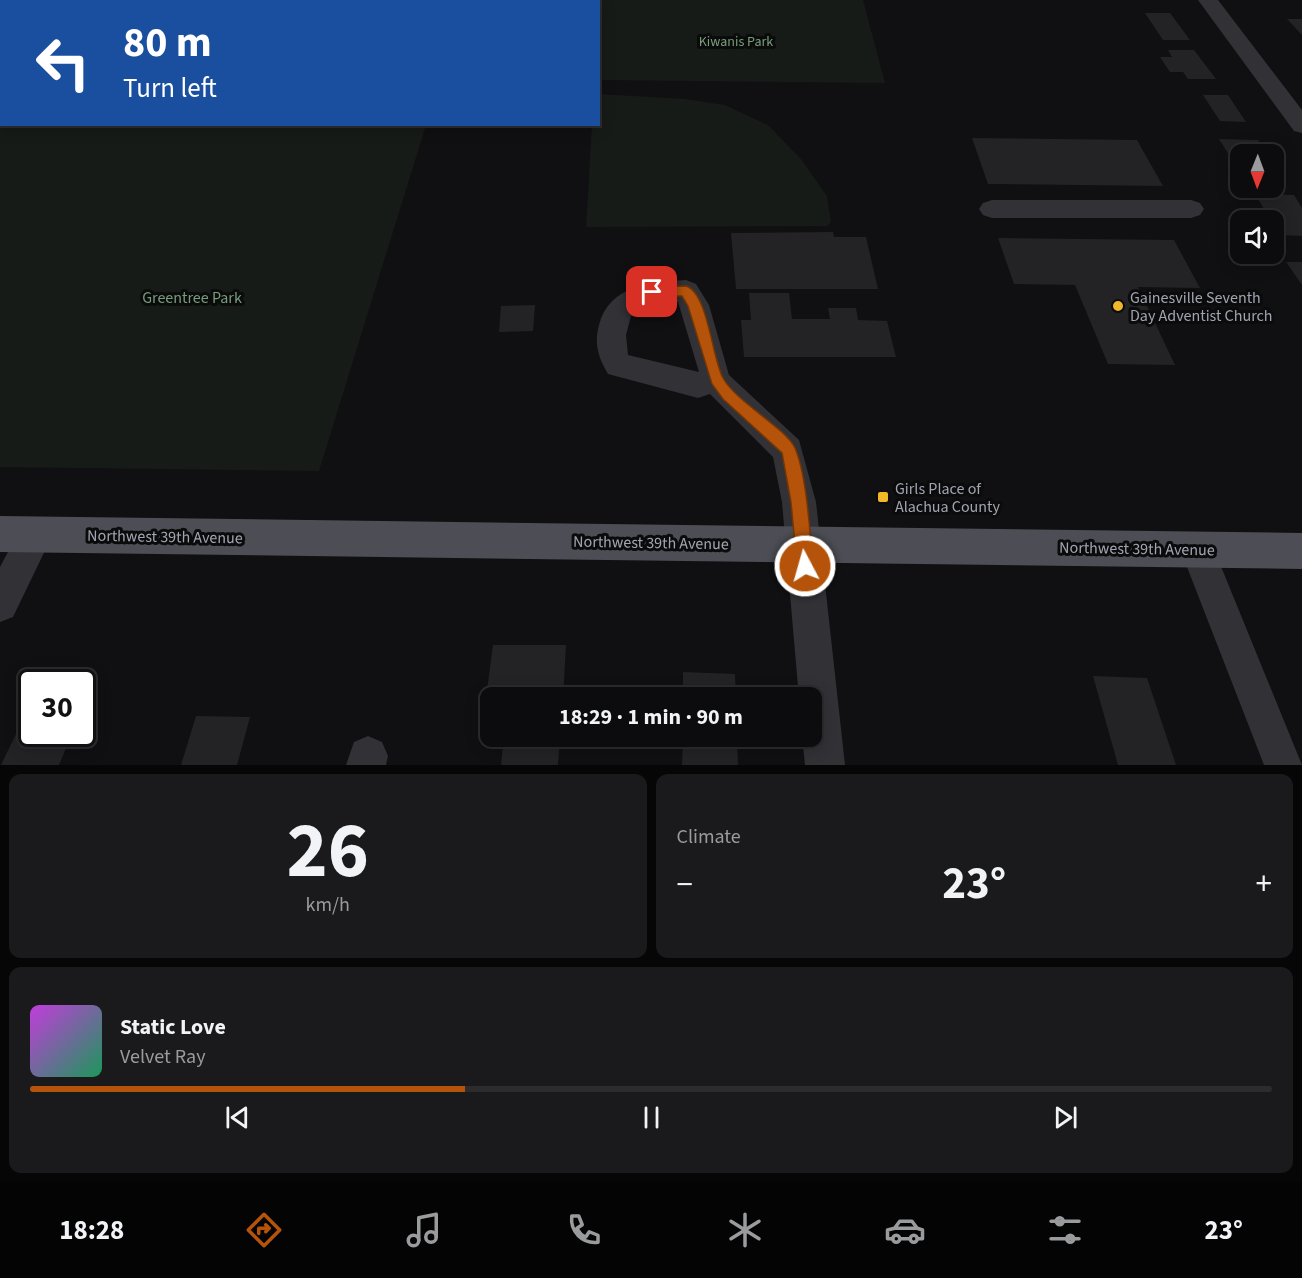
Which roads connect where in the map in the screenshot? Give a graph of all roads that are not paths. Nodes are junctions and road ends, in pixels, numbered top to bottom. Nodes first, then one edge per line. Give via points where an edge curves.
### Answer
1 (1208, 0) edge
2 (1300, 122) edge
3 (992, 209) dead end
4 (1191, 209) dead end
5 (716, 380) dead end
6 (18, 534) edge
7 (802, 544) junction
8 (1197, 549) junction
9 (1302, 551) edge
10 (0, 604) edge
11 (825, 765) edge
12 (1284, 765) edge

1 - 2 street
3 - 4 street
5 - 7 street via 788,450 799,502
6 - 7 main road, Northwest 39th Avenue
6 - 10 street
7 - 8 main road, Northwest 39th Avenue
7 - 11 street
8 - 9 main road, Northwest 39th Avenue
8 - 12 street

